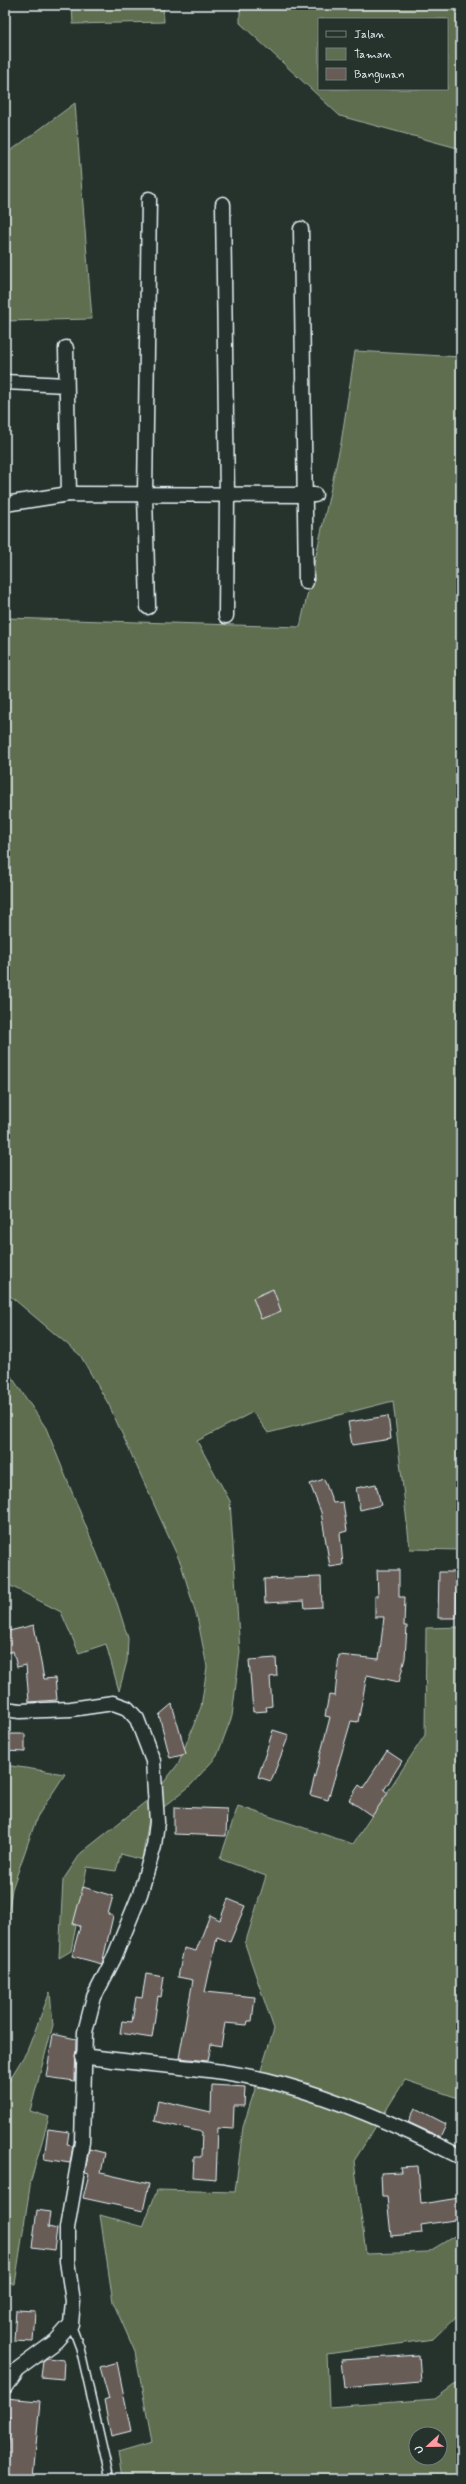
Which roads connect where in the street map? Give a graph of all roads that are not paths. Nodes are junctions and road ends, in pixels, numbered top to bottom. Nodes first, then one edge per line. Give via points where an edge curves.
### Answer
1 (149, 199) dead end
2 (223, 204) dead end
3 (301, 229) dead end
4 (66, 348) dead end
5 (5, 382) edge
6 (66, 385) junction
7 (69, 494) junction
8 (227, 495) junction
9 (309, 495) junction
10 (145, 496) junction
11 (5, 504) edge
12 (306, 582) dead end
13 (148, 607) dead end
14 (226, 616) dead end
15 (5, 1709) edge
16 (83, 2056) junction
17 (461, 2157) edge
18 (72, 2324) junction
19 (5, 2387) edge
20 (110, 2479) edge

1 - 10 street
2 - 8 street
3 - 9 street
4 - 6 street
5 - 6 street
6 - 7 street
7 - 10 street
7 - 11 street
8 - 9 street
8 - 10 street
8 - 14 street
9 - 12 street
10 - 13 street
15 - 16 street via 71,1709 120,1704 137,1719 152,1761 156,1792 154,1846 140,1894 114,1958 94,1997 85,2032
16 - 17 street via 187,2067 281,2083 358,2110
16 - 18 street via 82,2142 66,2228 67,2261 74,2301
18 - 19 street via 56,2341 18,2369
18 - 20 lane via 80,2348

